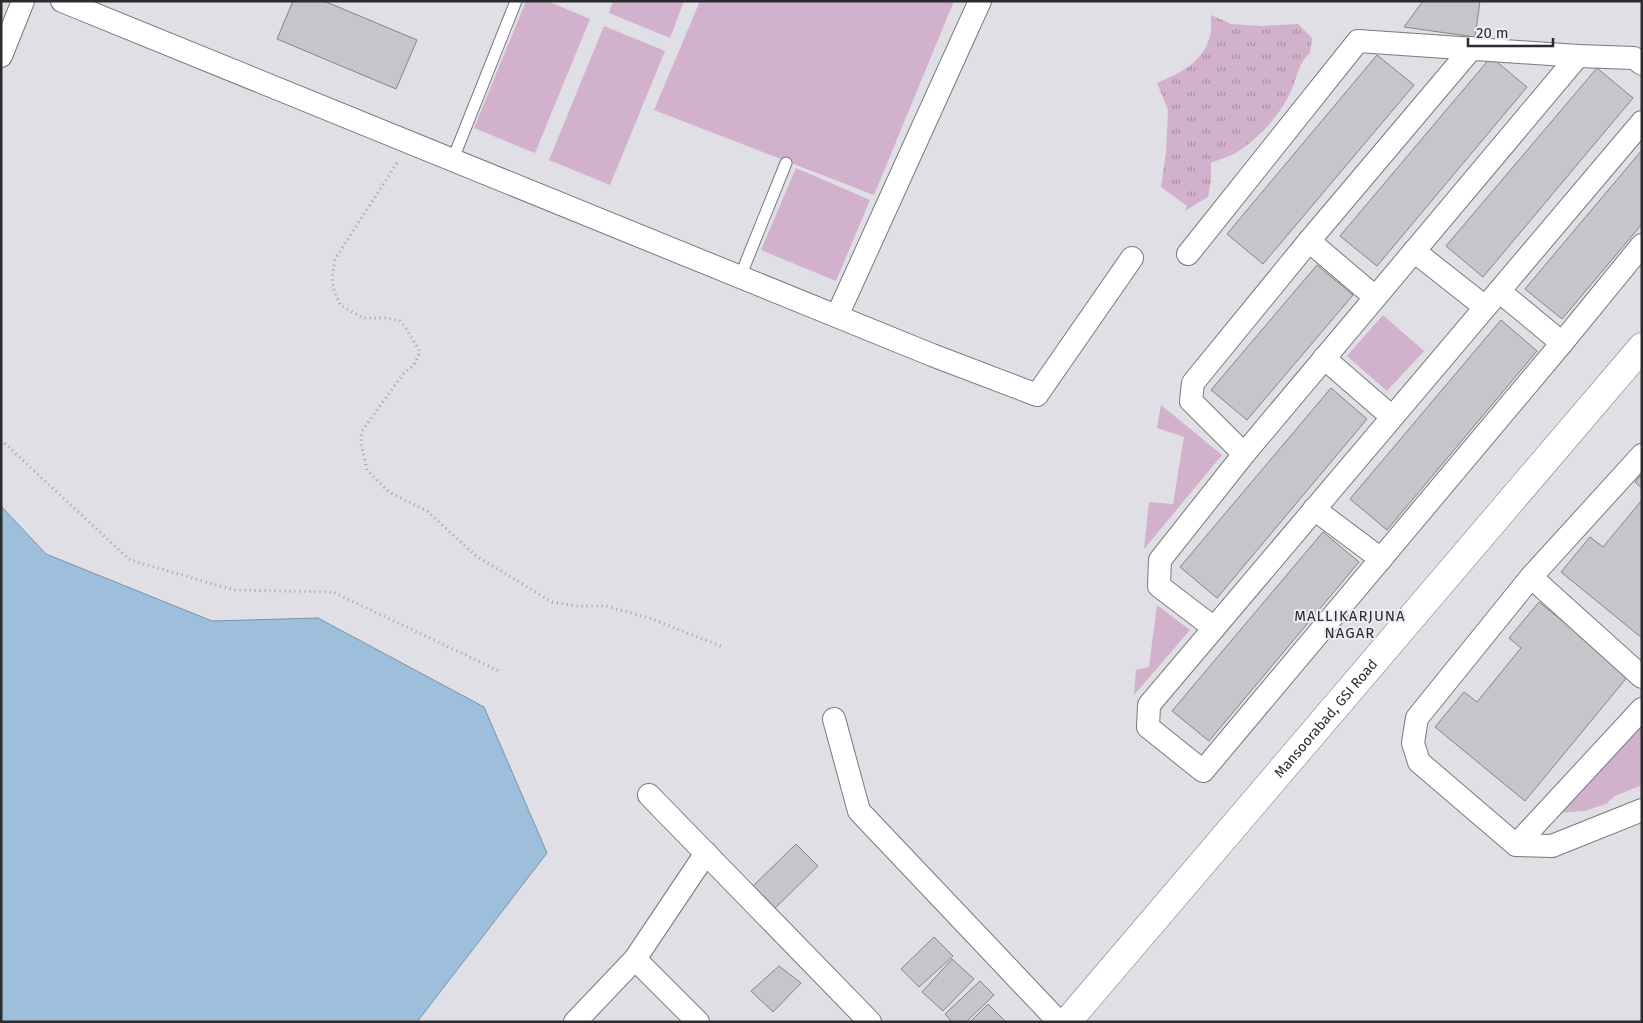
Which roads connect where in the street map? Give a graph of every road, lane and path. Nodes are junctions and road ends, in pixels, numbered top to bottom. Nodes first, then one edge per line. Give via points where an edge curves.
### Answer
1 (23, 1) edge
2 (62, 1) edge
3 (516, 1) edge
4 (980, 1) edge
5 (1472, 48) junction
6 (1, 56) edge
7 (1578, 56) junction
8 (1642, 64) edge
9 (1642, 122) edge
10 (410, 142) junction
11 (453, 159) junction
12 (786, 163) dead end
13 (1309, 241) junction
14 (1642, 245) edge
15 (1414, 251) junction
16 (1188, 254) dead end
17 (1132, 258) dead end
18 (740, 276) junction
19 (1375, 297) junction
20 (1492, 299) junction
21 (837, 316) junction
22 (1562, 343) junction
23 (1642, 347) edge
24 (1324, 358) junction
25 (1392, 417) junction
26 (1, 440) edge
27 (1244, 454) junction
28 (1642, 455) edge
29 (1314, 509) junction
30 (1381, 559) junction
31 (1530, 577) junction
32 (1214, 628) junction
33 (723, 647) dead end
34 (499, 671) dead end
35 (1642, 677) edge
36 (1642, 709) edge
37 (834, 719) dead end
38 (649, 795) dead end
39 (1642, 810) edge
40 (1516, 845) junction
41 (706, 853) junction
42 (635, 959) junction
43 (862, 1019) edge
44 (697, 1021) edge
45 (575, 1022) edge
46 (1059, 1022) edge
47 (1067, 1022) edge

1 - 6 street
2 - 10 street
3 - 11 lane
4 - 21 street
5 - 7 street
5 - 13 street
5 - 16 street via 1358,41
7 - 8 street via 1634,58
7 - 15 street
9 - 20 street
10 - 11 street
10 - 33 path via 335,259 333,268 334,291 340,305 363,318 400,321 420,352 414,365 403,374 362,430 362,449 368,470 389,492 427,511 476,556 552,602 606,606 649,618
11 - 18 street
12 - 18 lane
13 - 19 street
13 - 27 street via 1193,384 1191,401
14 - 22 street
15 - 19 street
15 - 20 street
17 - 21 street via 1037,395
18 - 21 street
19 - 24 street
20 - 22 street
20 - 25 street
22 - 30 street
23 - 47 street, Mansoorabad, GSI Road
24 - 25 street
24 - 27 street
25 - 29 street
26 - 34 path via 130,560 234,590 333,592
27 - 32 street via 1160,560 1159,586
28 - 31 street
29 - 30 street
29 - 32 street
30 - 32 street via 1203,772 1148,727 1149,705
31 - 35 street
31 - 40 street via 1418,718 1412,743 1419,762
36 - 40 street
37 - 46 street via 859,811
38 - 41 street
39 - 40 street via 1552,846
41 - 42 street
41 - 43 street
42 - 44 street
42 - 45 street

